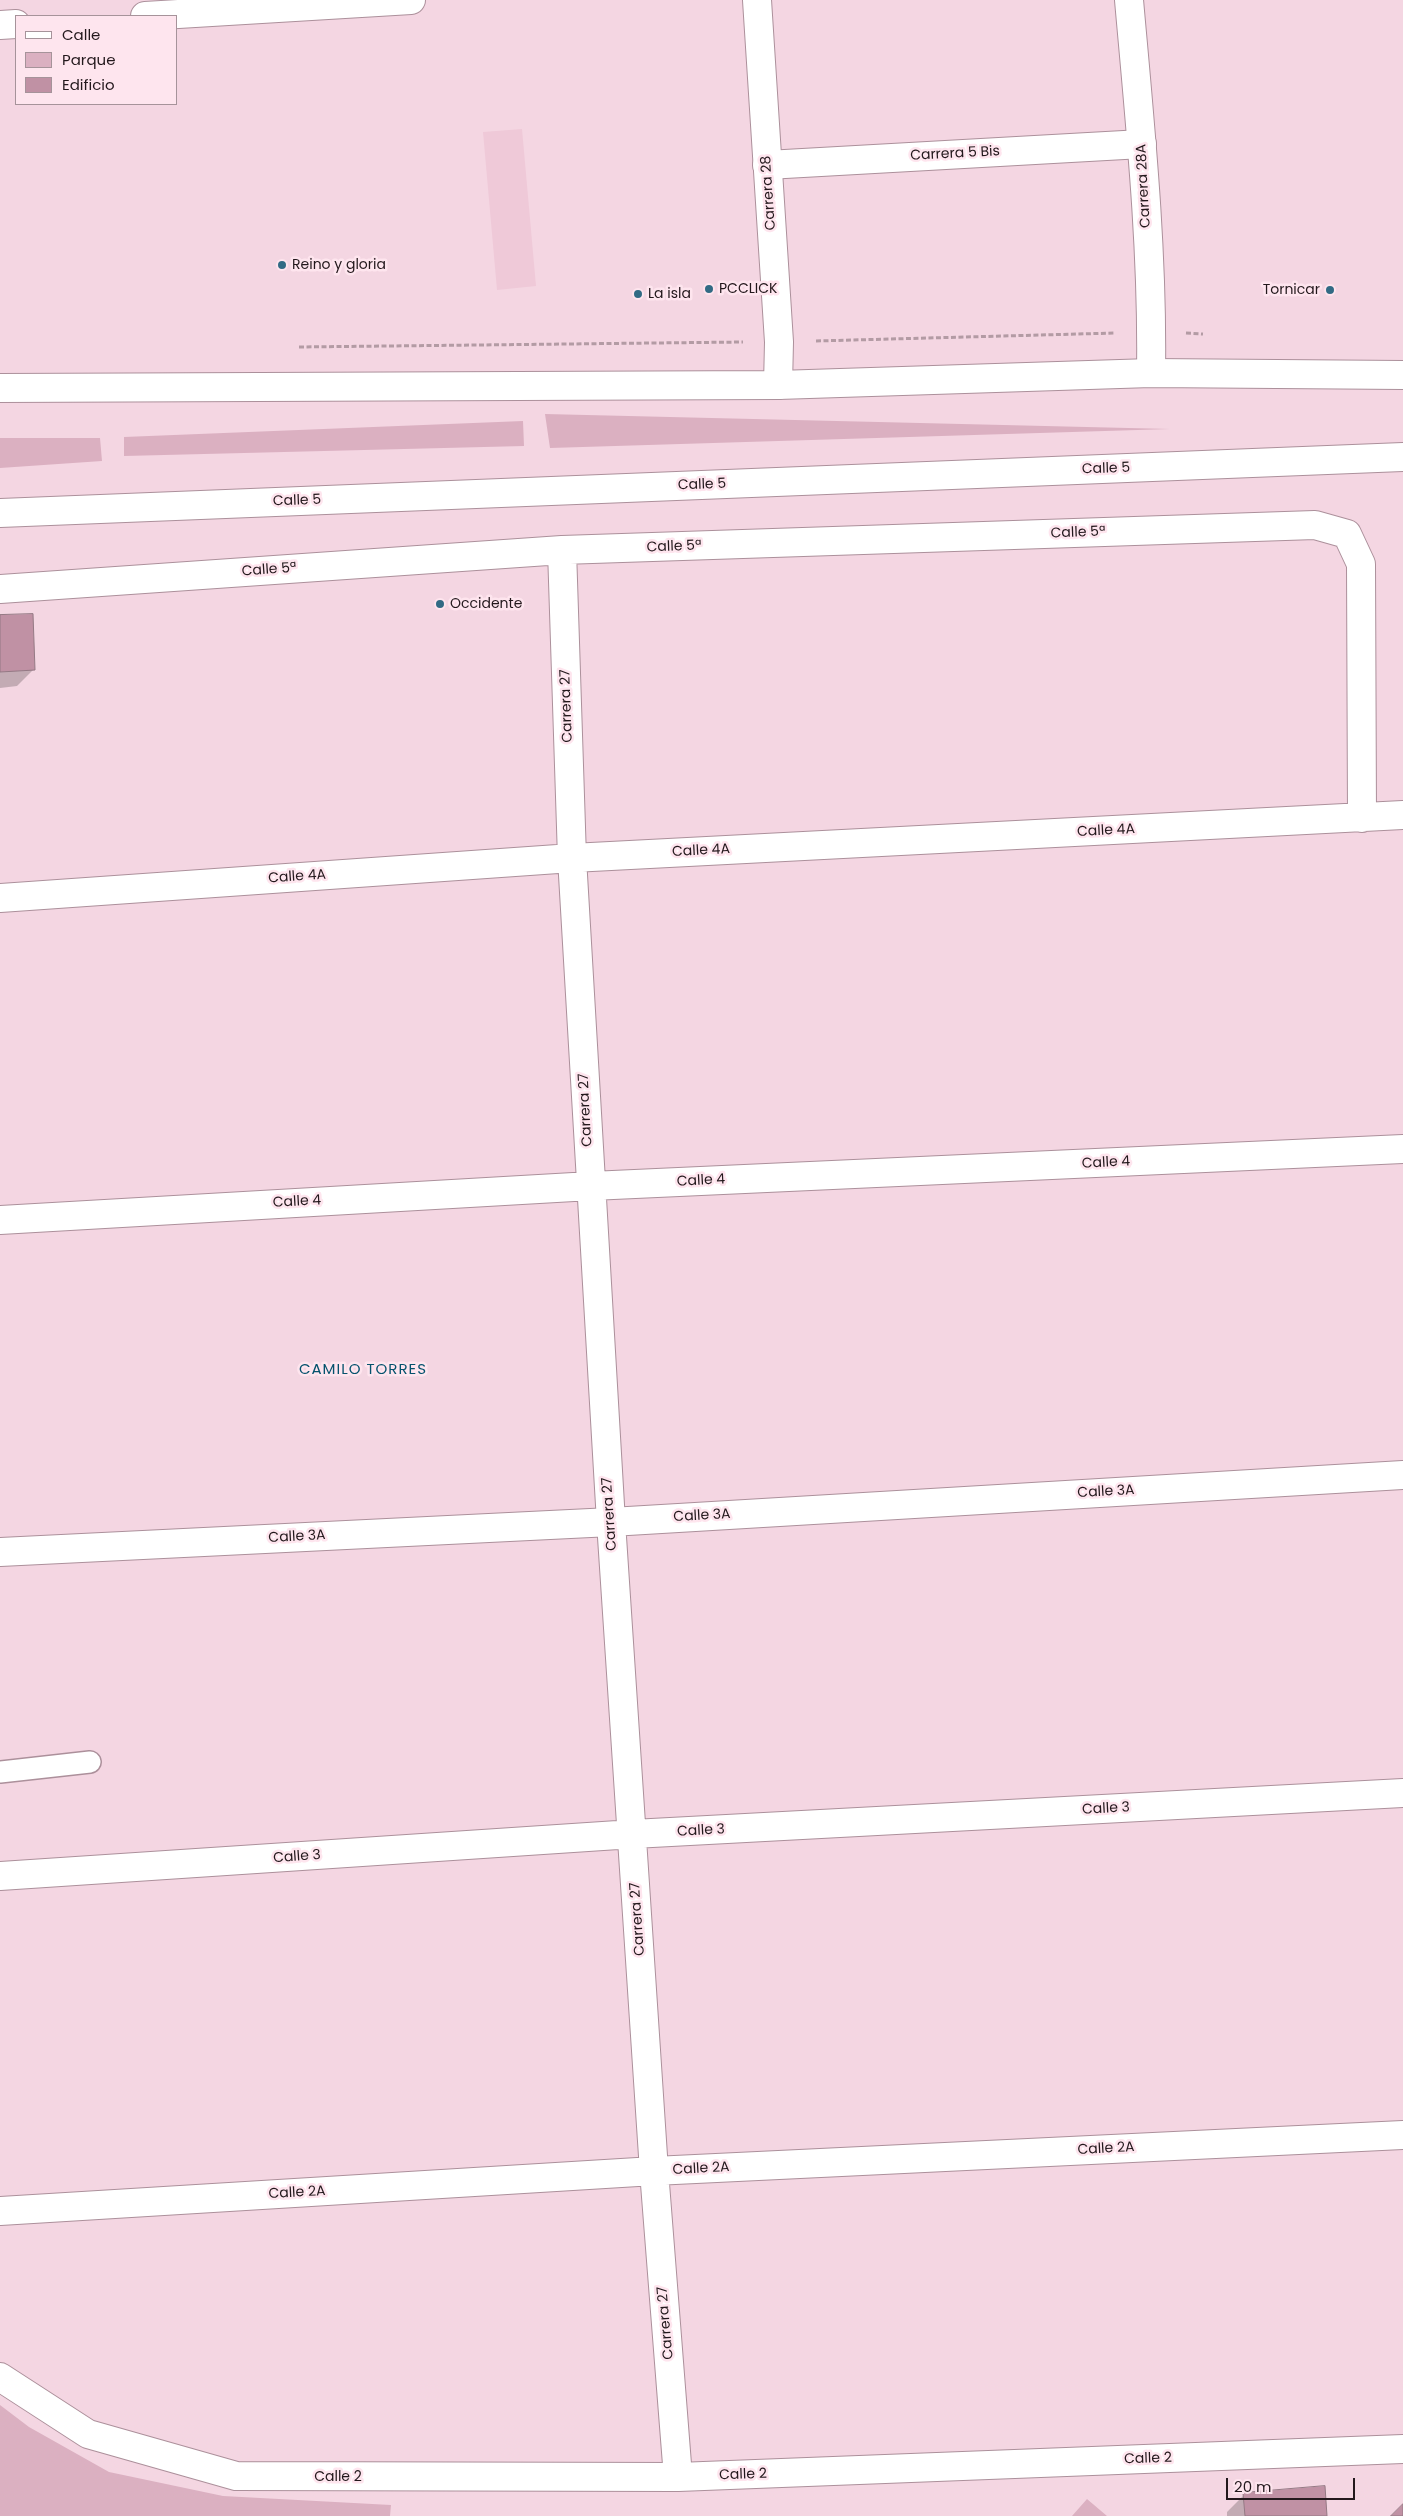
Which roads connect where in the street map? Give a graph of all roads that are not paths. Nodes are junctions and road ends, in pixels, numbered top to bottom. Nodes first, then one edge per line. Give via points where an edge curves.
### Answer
1 (757, 0) edge
2 (1129, 0) edge
3 (394, 1) edge
4 (154, 11) edge
5 (15, 24) edge
6 (0, 25) edge
7 (1142, 144) junction
8 (767, 165) junction
9 (1151, 373) junction
10 (1403, 375) edge
11 (778, 385) junction
12 (0, 388) edge
13 (1403, 457) edge
14 (0, 512) edge
15 (562, 550) junction
16 (0, 589) edge
17 (1403, 815) edge
18 (1362, 818) junction
19 (572, 858) junction
20 (0, 898) edge
21 (1403, 1150) edge
22 (591, 1186) junction
23 (0, 1220) edge
24 (1403, 1475) edge
25 (611, 1522) junction
26 (0, 1552) edge
27 (90, 1762) dead end
28 (0, 1772) edge
29 (1403, 1794) edge
30 (633, 1834) junction
31 (0, 1876) edge
32 (1403, 2135) edge
33 (654, 2171) junction
34 (0, 2211) edge
35 (0, 2377) edge
36 (1403, 2449) edge
37 (678, 2477) junction

1 - 8 street, Carrera 28
2 - 7 street, Carrera 28A
3 - 4 street
5 - 6 street
7 - 8 street, Carrera 5 Bis
7 - 9 street, Carrera 28A via 1152,332
8 - 11 street, Carrera 28
9 - 10 street
9 - 11 street
11 - 12 street
13 - 14 street, Calle 5
15 - 16 street, Calle 5ª
15 - 18 street, Calle 5ª via 1315,524 1347,534 1361,564
15 - 19 street, Carrera 27
17 - 18 street, Calle 4A
18 - 19 street, Calle 4A
19 - 20 street, Calle 4A
19 - 22 street, Carrera 27
21 - 22 street, Calle 4
22 - 23 street, Calle 4
22 - 25 street, Carrera 27
24 - 25 street, Calle 3A
25 - 26 street, Calle 3A
25 - 30 street, Carrera 27
27 - 28 lane
29 - 30 street, Calle 3
30 - 31 street, Calle 3
30 - 33 street, Carrera 27
32 - 33 street, Calle 2A
33 - 34 street, Calle 2A
33 - 37 street, Carrera 27
35 - 37 street, Calle 2 via 88,2434 236,2476
36 - 37 street, Calle 2

